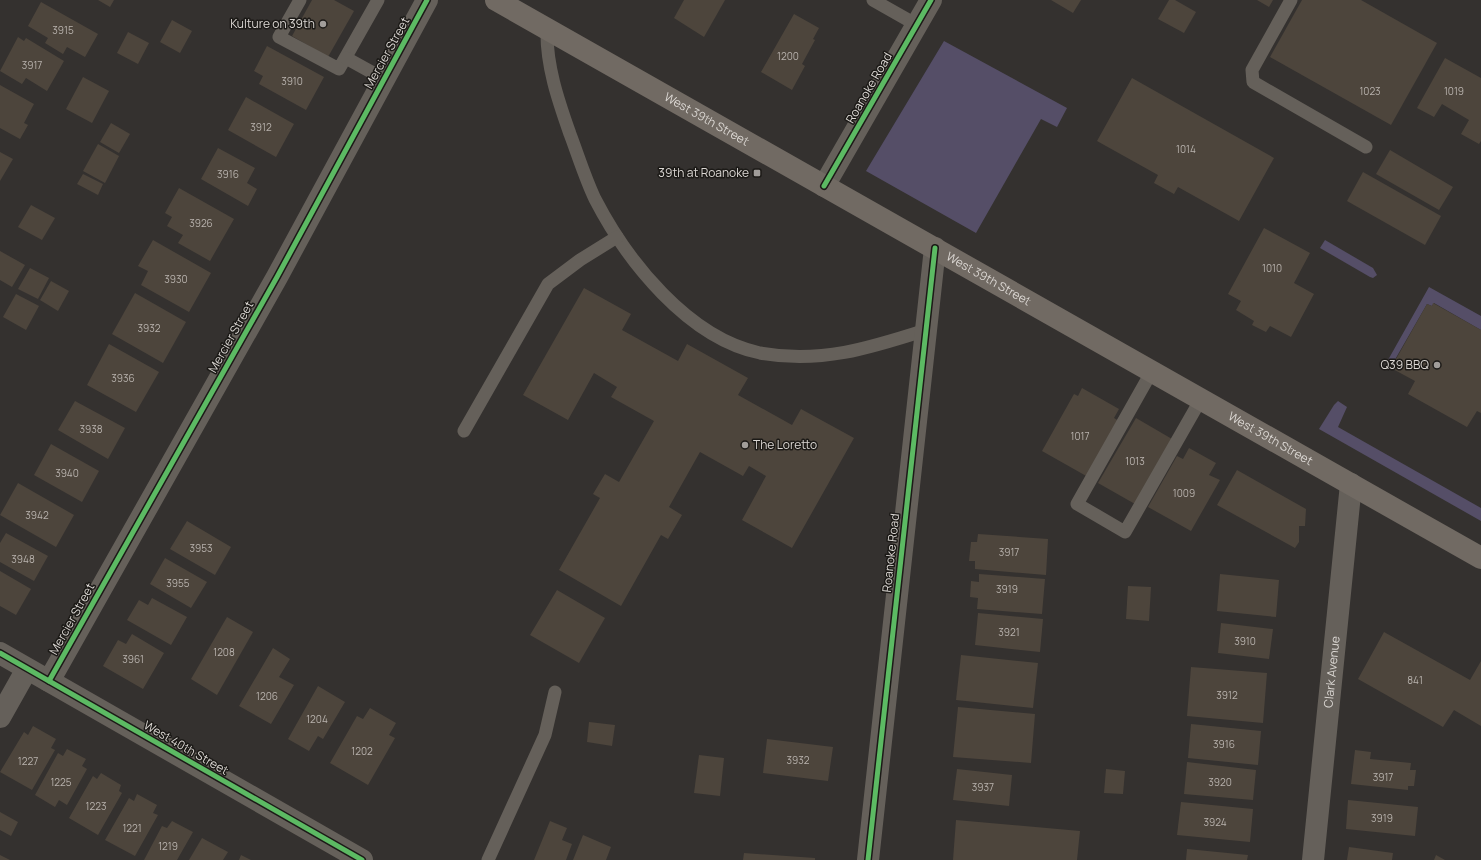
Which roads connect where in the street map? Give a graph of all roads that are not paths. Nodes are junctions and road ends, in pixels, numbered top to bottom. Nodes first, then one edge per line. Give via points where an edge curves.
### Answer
1 (300, 0) edge
2 (378, 0) edge
3 (427, 0) edge
4 (496, 0) edge
5 (873, 0) edge
6 (931, 0) edge
7 (1291, 0) edge
8 (917, 25) junction
9 (547, 29) junction
10 (346, 58) junction
11 (384, 79) junction
12 (1366, 147) dead end
13 (824, 186) junction
14 (617, 237) junction
15 (935, 248) junction
16 (926, 330) junction
17 (1152, 371) junction
18 (1201, 399) junction
19 (464, 431) dead end
20 (1351, 484) junction
21 (1481, 558) edge
22 (0, 653) edge
23 (27, 669) junction
24 (49, 681) junction
25 (555, 692) dead end
26 (0, 717) edge
27 (362, 860) edge
28 (488, 860) edge
29 (868, 860) edge
30 (1313, 860) edge

1 - 10 lane via 279,37 339,69
2 - 10 lane
3 - 11 street, Mercier Street
4 - 9 main road, West 39th Street
5 - 8 lane
6 - 8 street, Roanoke Road
7 - 12 lane via 1252,70 1253,82
8 - 13 street, Roanoke Road
9 - 13 main road, West 39th Street
9 - 14 lane via 546,51 564,116 595,198
10 - 11 lane
11 - 24 street, Mercier Street via 273,284
13 - 15 main road, West 39th Street
14 - 16 lane via 657,288 679,310 719,336 760,352 828,356 862,350
14 - 19 lane via 548,284
15 - 16 street, Roanoke Road
15 - 17 main road, West 39th Street
16 - 29 street, Roanoke Road
17 - 18 main road, West 39th Street
17 - 18 lane via 1076,504 1125,532
18 - 20 main road, West 39th Street
20 - 21 main road, West 39th Street
20 - 30 street, Clark Avenue
22 - 23 street, West 40th Street
23 - 24 street, West 40th Street
23 - 26 street
24 - 27 street, West 40th Street
25 - 28 lane via 545,735

